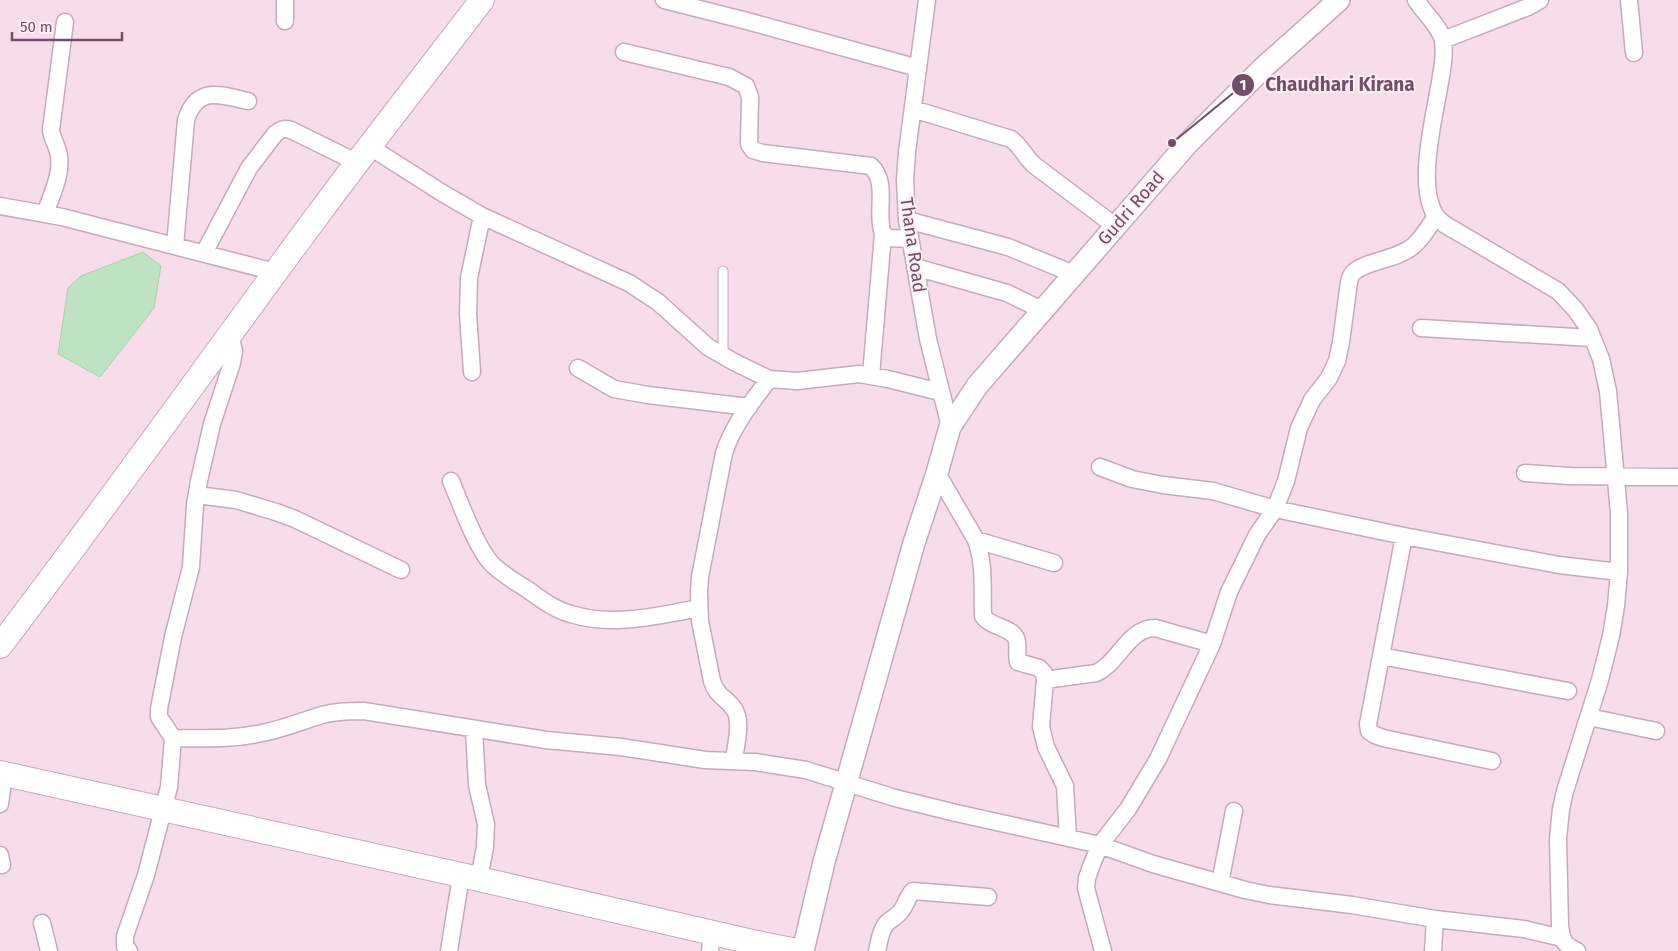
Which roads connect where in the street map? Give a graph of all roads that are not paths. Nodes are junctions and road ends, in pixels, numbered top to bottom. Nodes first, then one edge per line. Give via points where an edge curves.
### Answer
1 (285, 0) edge
2 (482, 0) edge
3 (664, 0) edge
4 (927, 0) edge
5 (1339, 0) edge
6 (1416, 0) edge
7 (1540, 0) edge
8 (1628, 0) edge
9 (285, 21) dead end
10 (65, 22) dead end
11 (1443, 40) junction
12 (624, 52) dead end
13 (1634, 53) dead end
14 (918, 68) junction
15 (248, 101) dead end
16 (913, 109) junction
17 (364, 155) junction
18 (0, 206) edge
19 (46, 214) junction
20 (482, 216) junction
21 (1436, 216) junction
22 (907, 220) junction
23 (1116, 226) junction
24 (883, 234) junction
25 (910, 239) junction
26 (175, 246) junction
27 (204, 254) junction
28 (915, 266) junction
29 (723, 271) dead end
30 (275, 272) junction
31 (1074, 274) junction
32 (1042, 310) junction
33 (1421, 328) dead end
34 (230, 334) junction
35 (1592, 338) junction
36 (723, 356) junction
37 (578, 368) dead end
38 (472, 372) dead end
39 (871, 375) junction
40 (769, 379) junction
41 (940, 392) junction
42 (749, 407) junction
43 (950, 427) junction
44 (1100, 467) dead end
45 (937, 473) junction
46 (1525, 473) dead end
47 (1616, 476) junction
48 (1678, 477) edge
49 (451, 481) dead end
50 (197, 494) junction
51 (1275, 509) junction
52 (1404, 536) junction
53 (976, 540) junction
54 (1054, 563) dead end
55 (401, 570) dead end
56 (1618, 572) junction
57 (699, 608) junction
58 (1212, 644) junction
59 (0, 646) edge
60 (1381, 656) junction
61 (1045, 680) junction
62 (1568, 692) dead end
63 (1589, 717) junction
64 (474, 729) junction
65 (1656, 731) dead end
66 (173, 738) junction
67 (734, 761) junction
68 (1492, 761) dead end
69 (2, 773) edge
70 (847, 782) junction
71 (0, 804) edge
72 (163, 810) junction
73 (1234, 811) dead end
74 (1068, 838) junction
75 (1100, 845) junction
76 (470, 878) junction
77 (1220, 883) junction
78 (988, 897) dead end
79 (1435, 919) junction
80 (42, 923) dead end
81 (711, 942) edge
82 (1568, 946) edge
83 (49, 951) edge
84 (129, 951) edge
85 (449, 951) edge
86 (797, 951) edge
87 (802, 951) edge
88 (876, 951) edge
89 (1103, 951) edge
90 (1433, 951) edge

1 - 9 street
2 - 17 main road
3 - 14 street
4 - 14 street, Thana Road
5 - 23 street, Gudri Road via 1263,68 1188,142
6 - 11 street
7 - 11 street
8 - 13 street
10 - 19 street via 51,130 60,165
11 - 21 street via 1444,57 1427,176 1429,199
12 - 24 street via 729,77 746,86 750,97 749,144 752,150 871,166 878,172 880,182 880,226
14 - 16 street, Thana Road
15 - 26 street via 208,95 194,102 189,109
16 - 22 street, Thana Road via 905,180
16 - 23 street via 1011,139 1034,164
17 - 20 street
17 - 27 street via 286,128 280,130 249,168
17 - 30 main road
18 - 19 street
19 - 26 street
20 - 36 street via 629,283 658,302 708,347
20 - 38 street via 469,278
21 - 35 street via 1444,224 1558,291 1575,309
21 - 51 street via 1412,247 1359,269 1348,282 1337,361 1312,400 1299,428 1286,481
22 - 25 street, Thana Road
22 - 31 street via 1008,247
23 - 31 street, Gudri Road
24 - 25 street via 889,238
24 - 39 street
25 - 28 street, Thana Road
26 - 27 street
27 - 30 street
28 - 32 street via 1007,293
28 - 41 street, Thana Road
29 - 36 lane
30 - 34 main road
31 - 32 street, Gudri Road
32 - 43 street, Gudri Road via 977,386
33 - 35 street
34 - 50 street via 232,363 212,424
34 - 59 main road
35 - 47 street via 1601,359 1608,391
36 - 40 street
37 - 42 street via 614,389
39 - 40 street via 797,381
39 - 41 street
40 - 42 street
41 - 43 street, Thana Road
42 - 57 street via 724,453 700,577
43 - 45 street, Gudri Road
44 - 51 street via 1132,479 1213,491
45 - 53 street
45 - 70 street, Gudri Road via 914,543
46 - 47 street
47 - 48 street
47 - 56 street
49 - 57 street via 491,562 500,572 561,611 596,620 614,620
50 - 55 street via 244,502 286,515
50 - 66 street via 191,567 159,709 159,717
51 - 52 street
51 - 58 street via 1256,535 1229,592
52 - 56 street via 1517,558
52 - 60 street
53 - 54 street
53 - 61 street via 982,564 983,616 1013,633 1018,662 1039,668
56 - 63 street via 1611,636
57 - 67 street via 715,690 738,717
58 - 61 street via 1147,628 1134,636 1103,670
58 - 75 street via 1158,759 1128,808
60 - 62 street
60 - 68 street via 1369,731 1384,738
61 - 74 street via 1041,727 1046,747 1065,786
63 - 65 street
63 - 82 street via 1560,809 1560,925
64 - 66 street via 364,711 341,711 239,737
64 - 67 street via 681,757
64 - 76 street via 477,785 486,824 485,847
66 - 72 street via 172,766
67 - 70 street via 791,768
69 - 71 street
69 - 72 main road
70 - 74 street via 895,798
70 - 87 street, Gudri Road
72 - 76 main road
72 - 84 street via 125,936 125,946
73 - 77 street
74 - 75 street
75 - 77 street
75 - 89 street via 1086,888
76 - 81 main road
76 - 85 street
77 - 79 street via 1269,895
78 - 88 street via 913,891 900,913 882,929
79 - 82 street via 1524,929
79 - 90 street
80 - 83 street
81 - 86 main road

